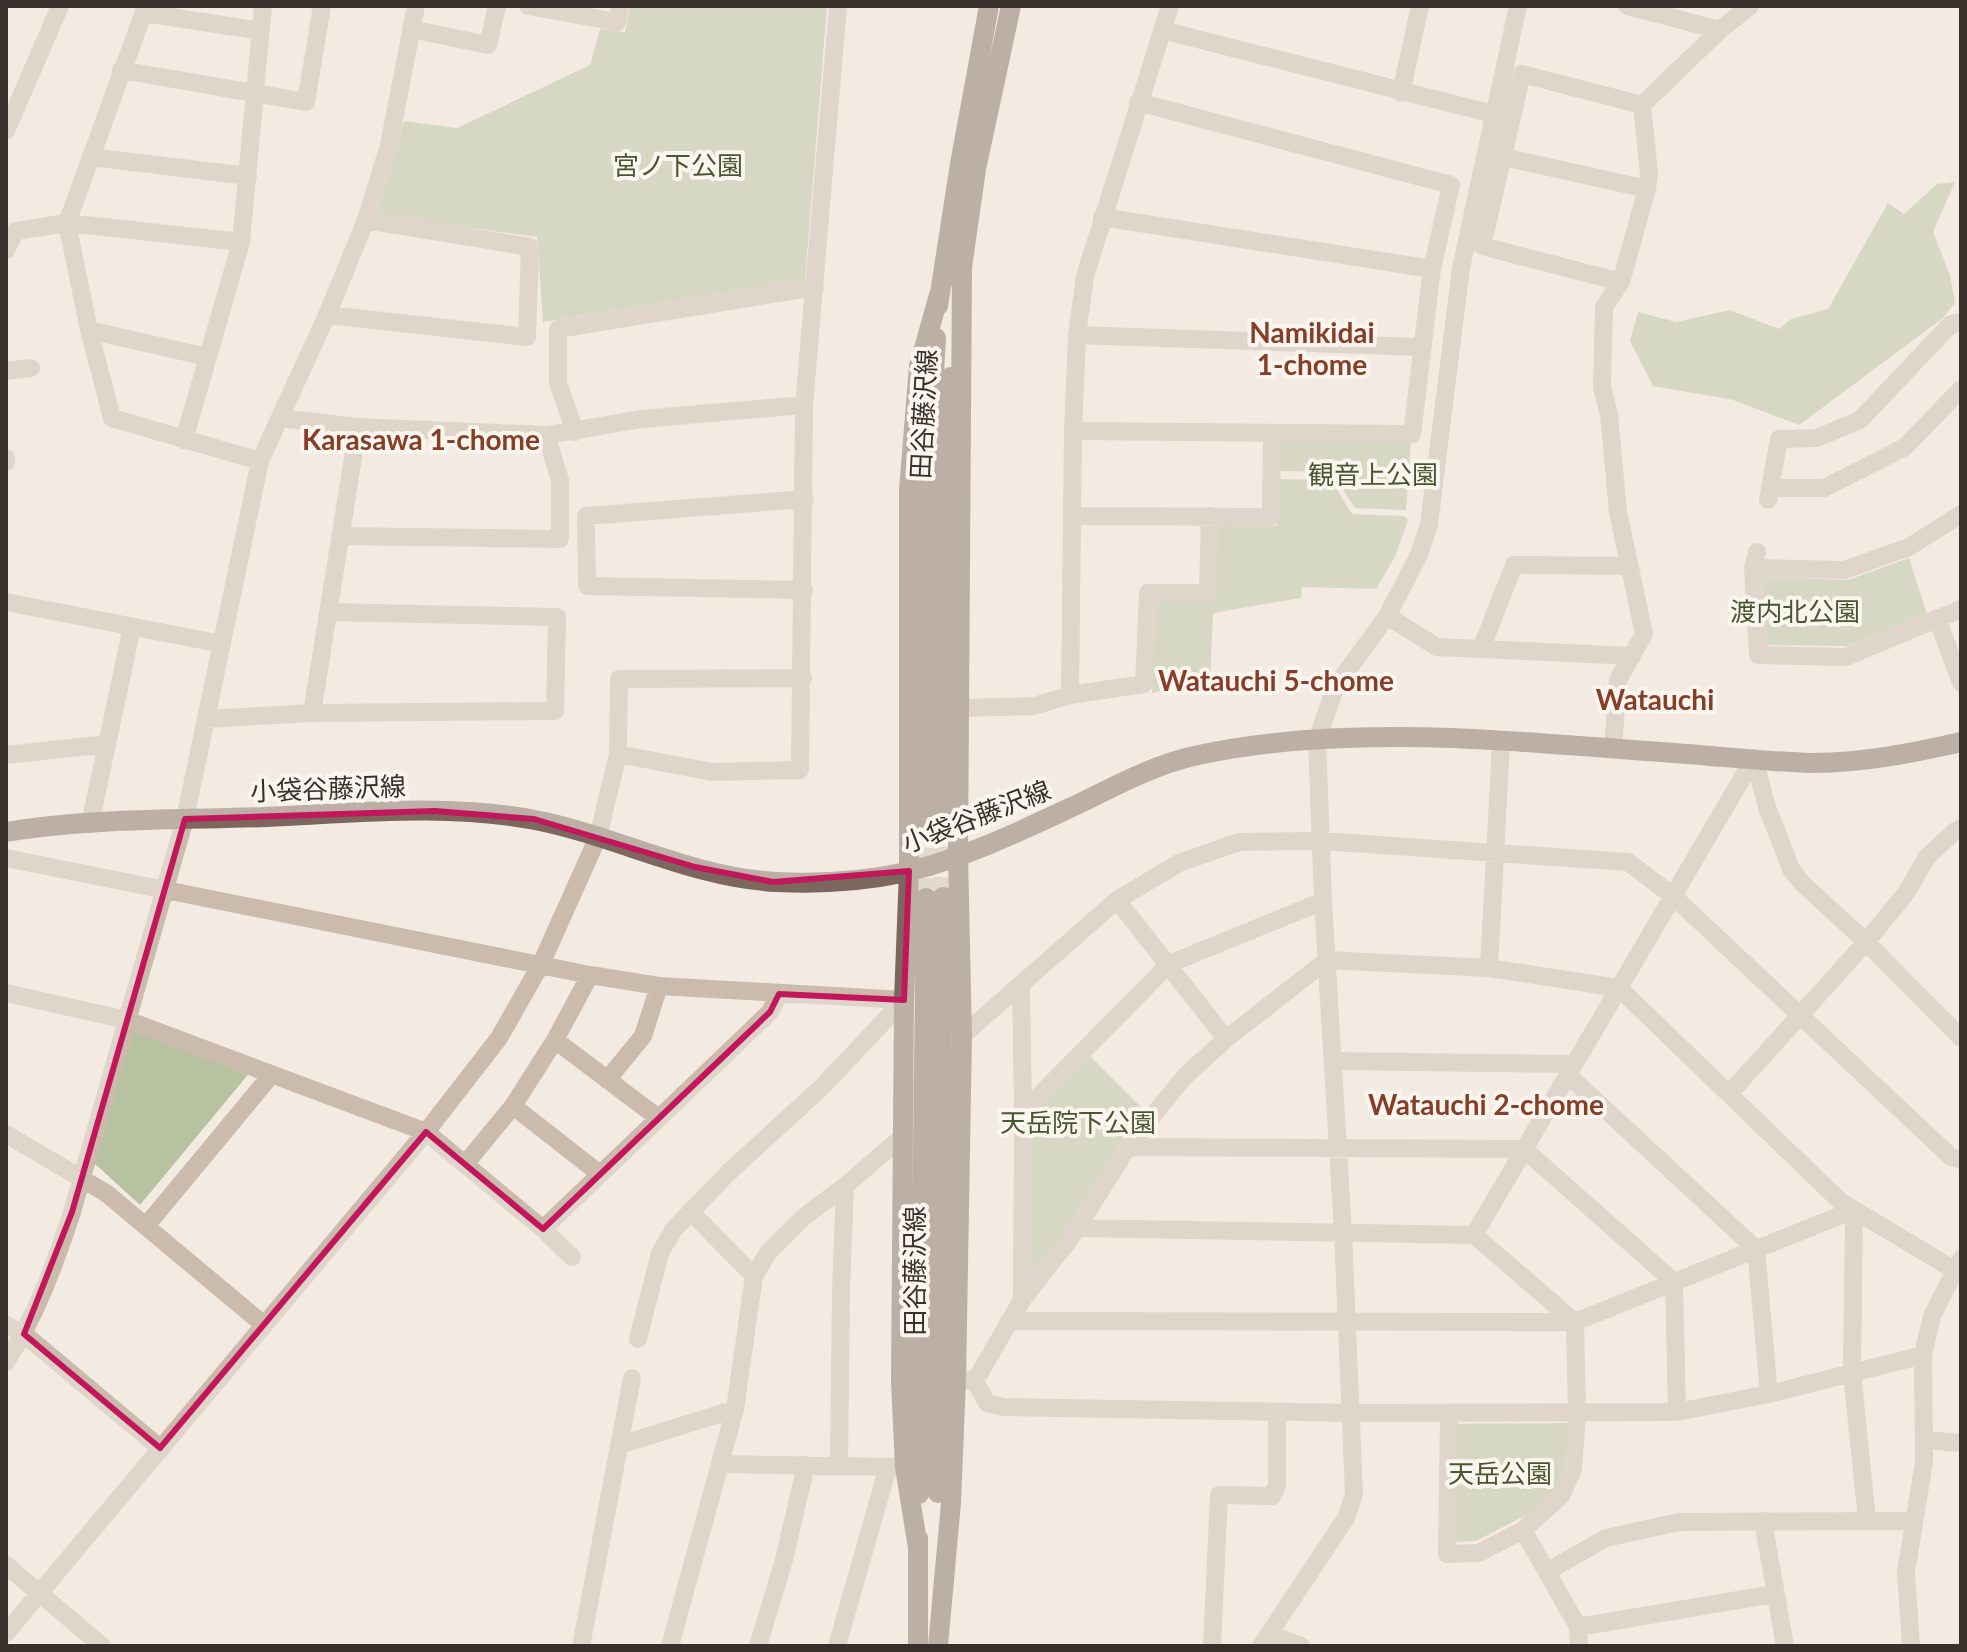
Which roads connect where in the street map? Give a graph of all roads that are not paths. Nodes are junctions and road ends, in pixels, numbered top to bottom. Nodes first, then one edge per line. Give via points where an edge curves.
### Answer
1 (60, 6) edge
2 (263, 6) edge
3 (322, 6) edge
4 (416, 6) edge
5 (497, 6) edge
6 (528, 6) edge
7 (620, 6) edge
8 (838, 6) edge
9 (989, 6) edge
10 (1011, 6) edge
11 (1170, 6) edge
12 (1420, 6) edge
13 (1518, 6) edge
14 (1627, 6) edge
15 (1750, 6) edge
16 (145, 10) edge
17 (411, 29) junction
18 (1162, 30) junction
19 (1720, 30) junction
20 (261, 31) junction
21 (121, 70) junction
22 (255, 93) junction
23 (1401, 93) junction
24 (1138, 102) junction
25 (1642, 105) junction
26 (1493, 114) junction
27 (6, 131) edge
28 (91, 157) junction
29 (1504, 157) junction
30 (248, 176) junction
31 (1647, 189) junction
32 (1102, 217) junction
33 (366, 220) junction
34 (67, 223) junction
35 (241, 242) junction
36 (6, 250) edge
37 (962, 269) junction
38 (1432, 269) junction
39 (1621, 282) junction
40 (815, 287) junction
41 (939, 295) junction
42 (327, 315) junction
43 (1961, 322) edge
44 (89, 330) junction
45 (1077, 335) junction
46 (1421, 347) junction
47 (207, 357) junction
48 (31, 368) dead end
49 (6, 371) edge
50 (1961, 389) edge
51 (804, 405) junction
52 (280, 418) junction
53 (358, 427) junction
54 (1073, 431) junction
55 (575, 432) junction
56 (1272, 433) junction
57 (546, 435) junction
58 (184, 440) junction
59 (260, 461) junction
60 (805, 499) junction
61 (1961, 514) edge
62 (1072, 516) junction
63 (1210, 516) junction
64 (341, 536) junction
65 (1629, 566) junction
66 (804, 590) junction
67 (6, 602) edge
68 (1961, 609) edge
69 (328, 612) junction
70 (1387, 616) junction
71 (1937, 618) junction
72 (132, 627) junction
73 (222, 644) junction
74 (1481, 649) junction
75 (1632, 656) junction
76 (803, 678) junction
77 (1961, 683) edge
78 (1070, 695) junction
79 (960, 708) junction
80 (312, 713) junction
81 (206, 719) junction
82 (1317, 739) junction
83 (1961, 742) edge
84 (1501, 743) junction
85 (107, 744) junction
86 (1613, 749) junction
87 (618, 754) junction
88 (6, 755) edge
89 (1754, 758) junction
90 (185, 819) junction
91 (90, 824) junction
92 (6, 832) edge
93 (1959, 832) edge
94 (598, 837) junction
95 (1321, 841) junction
96 (1494, 853) junction
97 (958, 855) junction
98 (6, 858) edge
99 (909, 871) junction
100 (164, 890) junction
101 (1673, 896) junction
102 (1117, 900) junction
103 (1323, 901) junction
104 (1866, 942) junction
105 (1327, 960) junction
106 (541, 964) junction
107 (1169, 964) junction
108 (1489, 968) junction
109 (590, 975) junction
110 (659, 986) junction
111 (1021, 987) junction
112 (1619, 988) junction
113 (6, 993) edge
114 (779, 994) junction
115 (904, 1000) junction
116 (1800, 1017) junction
117 (127, 1020) junction
118 (962, 1036) junction
119 (1961, 1038) edge
120 (1226, 1039) junction
121 (555, 1040) junction
122 (1333, 1061) junction
123 (1571, 1070) junction
124 (272, 1074) junction
125 (607, 1080) junction
126 (1729, 1094) junction
127 (513, 1106) junction
128 (1023, 1112) junction
129 (657, 1117) junction
130 (426, 1132) junction
131 (6, 1134) edge
132 (903, 1136) junction
133 (1128, 1147) junction
134 (1337, 1149) junction
135 (1524, 1149) junction
136 (1961, 1160) edge
137 (466, 1163) junction
138 (600, 1174) junction
139 (82, 1177) junction
140 (845, 1186) junction
141 (1854, 1210) junction
142 (690, 1211) junction
143 (146, 1226) junction
144 (1077, 1228) junction
145 (543, 1229) junction
146 (1343, 1232) junction
147 (1474, 1235) junction
148 (1756, 1249) junction
149 (572, 1257) dead end
150 (1958, 1268) edge
151 (754, 1276) junction
152 (1674, 1282) junction
153 (1022, 1300) junction
154 (1009, 1321) junction
155 (1348, 1321) junction
156 (1575, 1322) junction
157 (6, 1325) edge
158 (264, 1325) junction
159 (24, 1334) junction
160 (638, 1339) dead end
161 (1923, 1355) junction
162 (6, 1362) edge
163 (1852, 1373) junction
164 (632, 1378) dead end
165 (966, 1380) junction
166 (1769, 1394) junction
167 (735, 1409) junction
168 (1277, 1412) junction
169 (1677, 1412) junction
170 (1352, 1413) junction
171 (1449, 1414) junction
172 (1577, 1414) junction
173 (1925, 1440) junction
174 (1961, 1443) edge
175 (620, 1445) junction
176 (160, 1448) junction
177 (720, 1464) junction
178 (806, 1465) junction
179 (839, 1466) junction
180 (896, 1467) junction
181 (1867, 1520) junction
182 (1763, 1521) junction
183 (1913, 1521) junction
184 (1523, 1530) junction
185 (918, 1548) junction
186 (6, 1565) edge
187 (1548, 1571) junction
188 (40, 1593) junction
189 (1774, 1594) junction
190 (1578, 1627) junction
191 (6, 1633) edge
192 (1265, 1640) edge
193 (102, 1646) edge
194 (581, 1646) edge
195 (670, 1646) edge
196 (758, 1646) edge
197 (837, 1646) edge
198 (918, 1646) edge
199 (938, 1646) edge
200 (1212, 1646) edge
201 (1301, 1646) edge
202 (1579, 1646) edge
203 (1785, 1646) edge
204 (1911, 1646) edge

1 - 27 street
2 - 20 street
3 - 22 street via 306,102
4 - 17 street
5 - 17 street via 488,45
6 - 7 street via 617,22
8 - 40 street
9 - 41 main road, 田谷藤沢線
10 - 37 main road, 田谷藤沢線 via 976,169
11 - 18 street
12 - 23 street
13 - 26 street
14 - 19 street
15 - 19 street
16 - 20 street
16 - 21 street
17 - 33 street via 389,145
18 - 23 street
18 - 24 street
19 - 25 street
20 - 22 street
21 - 22 street
21 - 28 street
22 - 30 street
23 - 26 street
24 - 32 street
24 - 38 street via 1451,185
25 - 29 street via 1522,74
25 - 31 street
26 - 70 street via 1461,268 1429,525
28 - 30 street
28 - 34 street
29 - 31 street
29 - 39 street via 1482,246
30 - 35 street
31 - 39 street
32 - 38 street
32 - 45 street via 1085,276
33 - 42 street
33 - 42 street via 530,247 527,337
34 - 35 street
34 - 36 street via 16,231
34 - 44 street
35 - 47 street
37 - 41 main road, 田谷藤沢線 via 951,353 935,830 927,488
37 - 79 main road
38 - 46 street
39 - 65 street via 1604,307 1602,387
40 - 51 street
40 - 55 street via 558,329 558,383
41 - 99 main road via 919,366 909,490
42 - 52 street
43 - 50 street via 1951,324 1860,420 1817,438 1779,439 1769,494 1824,488 1905,447
44 - 47 street
44 - 58 street via 112,418
45 - 46 street
45 - 54 street
46 - 56 street via 1412,434
47 - 58 street
48 - 49 street
51 - 55 street via 641,419
51 - 60 street
52 - 53 street
52 - 59 street
53 - 57 street
53 - 64 street
54 - 56 street
54 - 62 street
55 - 57 street
56 - 63 street via 1271,517
57 - 64 street via 560,480 560,539
58 - 59 street
59 - 73 street
60 - 66 street
60 - 66 street via 586,516 587,586
61 - 71 street via 1909,547 1844,570 1755,560 1758,655 1846,657
62 - 63 street
62 - 78 street
63 - 78 street via 1208,593 1148,593 1144,684
64 - 69 street
65 - 74 street via 1514,565
65 - 75 street via 1644,634
66 - 76 street
67 - 72 street
68 - 71 street
69 - 80 street
69 - 80 street via 557,617 555,711
70 - 74 street via 1437,647
70 - 82 street via 1336,686
71 - 77 street
72 - 73 street
72 - 85 street
73 - 81 street
74 - 75 street
75 - 86 street via 1618,680
76 - 87 street via 619,679
76 - 87 street via 800,770 712,772
78 - 79 street via 1034,706
79 - 97 main road
80 - 81 street
81 - 90 street
82 - 84 main road, 小袋谷藤沢線
82 - 95 street
82 - 97 main road, 小袋谷藤沢線 via 1188,757
83 - 89 main road, 小袋谷藤沢線 via 1856,760
84 - 86 main road, 小袋谷藤沢線
84 - 96 street
85 - 88 street
85 - 91 street
86 - 89 main road, 小袋谷藤沢線
87 - 94 street
89 - 101 street
89 - 104 street via 1791,869
90 - 91 main road, 小袋谷藤沢線
90 - 94 main road, 小袋谷藤沢線 via 471,812 534,819
90 - 100 street
91 - 92 main road, 小袋谷藤沢線
93 - 104 street via 1927,857
94 - 99 main road, 小袋谷藤沢線 via 695,867 773,882
94 - 106 street
95 - 96 street
95 - 102 street via 1239,842 1179,863
95 - 103 street
96 - 101 street via 1628,862
96 - 108 street
97 - 99 main road, 小袋谷藤沢線
97 - 118 main road
98 - 100 street
99 - 115 main road
100 - 106 street
100 - 117 street
101 - 112 street
101 - 116 street
102 - 107 street
102 - 111 street
103 - 105 street
103 - 107 street
104 - 116 street
104 - 119 street
105 - 108 street
105 - 120 street
105 - 122 street
106 - 109 street
106 - 130 street via 499,1038
107 - 120 street
107 - 128 street
108 - 112 street
109 - 110 street
109 - 121 street
110 - 114 street
110 - 125 street via 643,1036
111 - 118 street
111 - 128 street
112 - 123 street
112 - 126 street
113 - 117 street
114 - 115 street
114 - 129 street via 770,1012
115 - 132 main road
115 - 142 street via 823,1086
116 - 126 street
116 - 136 street via 1951,1157
117 - 124 street
117 - 139 street
118 - 165 main road
120 - 133 street via 1184,1077
121 - 125 street
121 - 127 street
122 - 123 street
122 - 134 street
123 - 135 street
123 - 148 street
124 - 130 street
124 - 143 street
125 - 129 street
126 - 141 street
127 - 137 street
127 - 138 street
128 - 153 street
129 - 138 street
130 - 137 street
130 - 158 street
131 - 139 street
132 - 140 street
132 - 180 main road
133 - 134 street
133 - 144 street
134 - 135 street
134 - 146 street
135 - 147 street
135 - 152 street
137 - 145 street
138 - 145 street
139 - 143 street
139 - 159 street via 60,1249
140 - 151 street via 805,1216 768,1253
140 - 179 street
141 - 148 street
141 - 150 street
141 - 163 street
142 - 151 street
142 - 160 street via 660,1253
143 - 158 street
144 - 146 street
144 - 153 street
145 - 149 street
146 - 147 street
146 - 155 street
147 - 156 street
148 - 152 street
148 - 166 street
150 - 161 street via 1932,1316
151 - 167 street
152 - 156 street
152 - 169 street
153 - 154 street
154 - 155 street
154 - 165 street
155 - 156 street
155 - 170 street
156 - 172 street
157 - 159 street
158 - 176 street
159 - 162 street
159 - 176 street
161 - 163 street
161 - 173 street
163 - 166 street
163 - 181 street
164 - 175 street
165 - 168 street via 987,1403 1003,1407
165 - 199 main road
166 - 169 street
167 - 175 street
167 - 177 street
168 - 170 street
168 - 200 street via 1277,1485 1272,1496 1219,1495
169 - 172 street
170 - 171 street
170 - 192 street via 1354,1494 1346,1518
171 - 172 street
171 - 184 street via 1447,1554 1479,1553
172 - 184 street via 1573,1469 1561,1496
173 - 174 street
173 - 183 street
175 - 194 street
176 - 188 street
177 - 178 street
177 - 195 street
178 - 179 street
178 - 196 street
179 - 180 street
180 - 185 main road
180 - 197 street
181 - 182 street
181 - 183 street
182 - 187 street via 1642,1528 1606,1538
182 - 189 street
183 - 204 street via 1906,1572
184 - 187 street
185 - 198 main road, 田谷藤沢線
185 - 199 main road, 田谷藤沢線 via 934,897
186 - 188 street
187 - 190 street
188 - 191 street
188 - 193 street
189 - 190 street
189 - 203 street
190 - 202 street
192 - 201 street

